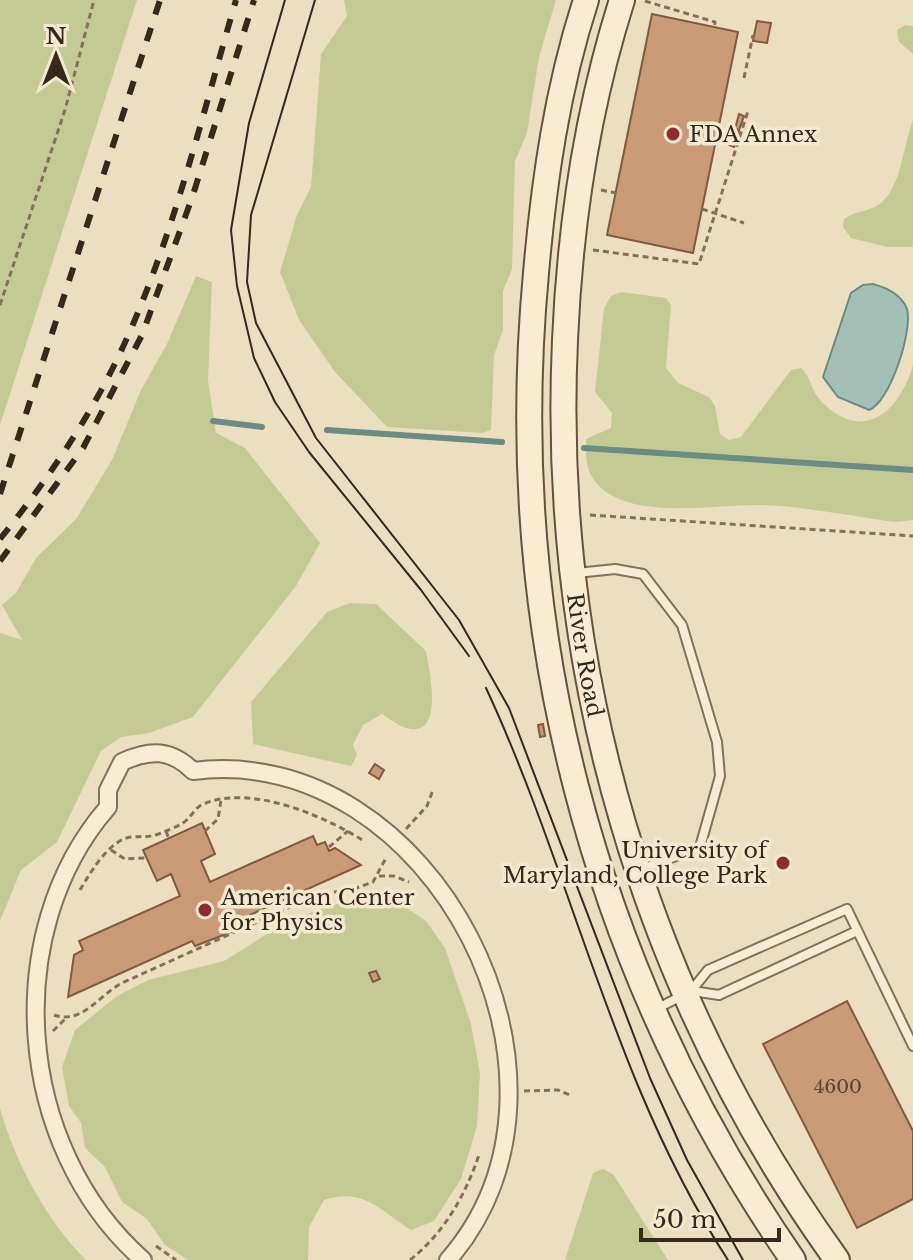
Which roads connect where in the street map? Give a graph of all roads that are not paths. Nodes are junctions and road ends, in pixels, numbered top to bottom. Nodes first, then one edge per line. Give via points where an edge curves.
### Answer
1 (586, 0) edge
2 (631, 7) edge
3 (571, 573) junction
4 (637, 871) junction
5 (857, 931) junction
6 (688, 993) junction
7 (654, 1010) junction
8 (913, 1046) edge
9 (143, 1260) edge
10 (448, 1260) edge
11 (793, 1260) edge
12 (837, 1260) edge

1 - 7 street, River Road via 551,140 541,216 528,393 532,532 552,688 573,782 602,878
2 - 3 street, River Road via 585,146 569,262 562,442
3 - 4 street, River Road via 596,725
3 - 4 lane via 615,569 643,574 682,625 717,742 720,776 700,847
4 - 6 street, River Road
5 - 6 lane via 719,995
5 - 6 lane via 847,909 708,970
5 - 8 lane
6 - 7 lane
6 - 12 street, River Road via 743,1115
7 - 11 street, River Road via 720,1145
9 - 10 street via 101,1218 46,1126 28,1067 21,1001 26,950 39,901 61,858 108,807 108,790 122,762 152,751 181,760 193,771 250,770 304,783 349,805 398,842 449,902 480,960 499,1018 508,1088 495,1177 474,1224

